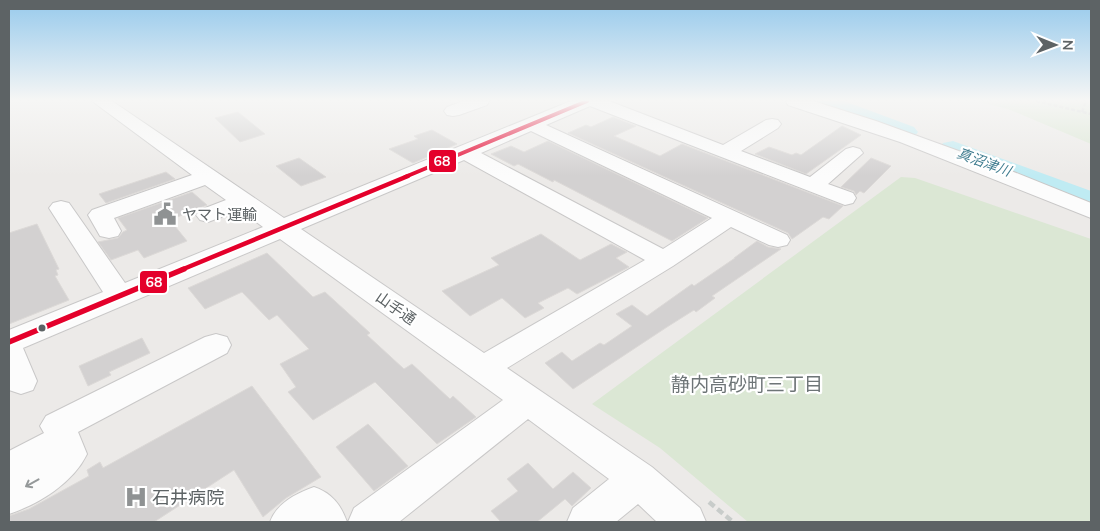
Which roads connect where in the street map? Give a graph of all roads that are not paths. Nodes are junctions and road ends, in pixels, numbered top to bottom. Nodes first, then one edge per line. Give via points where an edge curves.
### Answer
1 (135, 126) edge
2 (530, 126) edge
3 (534, 126) edge
4 (657, 126) edge
5 (769, 126) edge
6 (871, 126) edge
7 (465, 152) junction
8 (725, 152) junction
9 (853, 153) dead end
10 (207, 177) junction
11 (812, 186) junction
12 (845, 198) dead end
13 (242, 201) junction
14 (62, 208) dead end
15 (1091, 211) edge
16 (208, 214) dead end
17 (729, 218) junction
18 (281, 229) junction
19 (109, 231) dead end
20 (778, 240) dead end
21 (664, 260) junction
22 (120, 296) junction
23 (9, 342) edge
24 (216, 345) dead end
25 (9, 351) edge
26 (483, 368) junction
27 (21, 381) dead end
28 (528, 400) junction
29 (61, 433) junction
30 (9, 469) edge
31 (638, 479) junction
32 (9, 496) edge
33 (290, 522) edge
34 (327, 522) edge
35 (368, 522) edge
36 (587, 522) edge
37 (686, 522) edge

1 - 10 street, 山手通
2 - 7 street
3 - 17 street
4 - 8 street
5 - 8 street
6 - 15 street via 1022,181
7 - 18 street
7 - 21 street
8 - 11 street
9 - 11 street
10 - 13 street, 山手通
10 - 19 street via 100,215
11 - 12 street
13 - 16 street
13 - 18 street, 山手通
14 - 22 street
17 - 20 street
17 - 21 street
18 - 22 street via 159,272
18 - 26 street, 山手通
21 - 26 street
22 - 23 street
24 - 29 street
25 - 27 street
26 - 28 street, 山手通
28 - 31 street, 山手通
28 - 35 street
29 - 30 street
29 -> 32 street via 69,454 55,470
31 - 36 street
31 - 37 street, 山手通
33 - 34 street via 314,505

